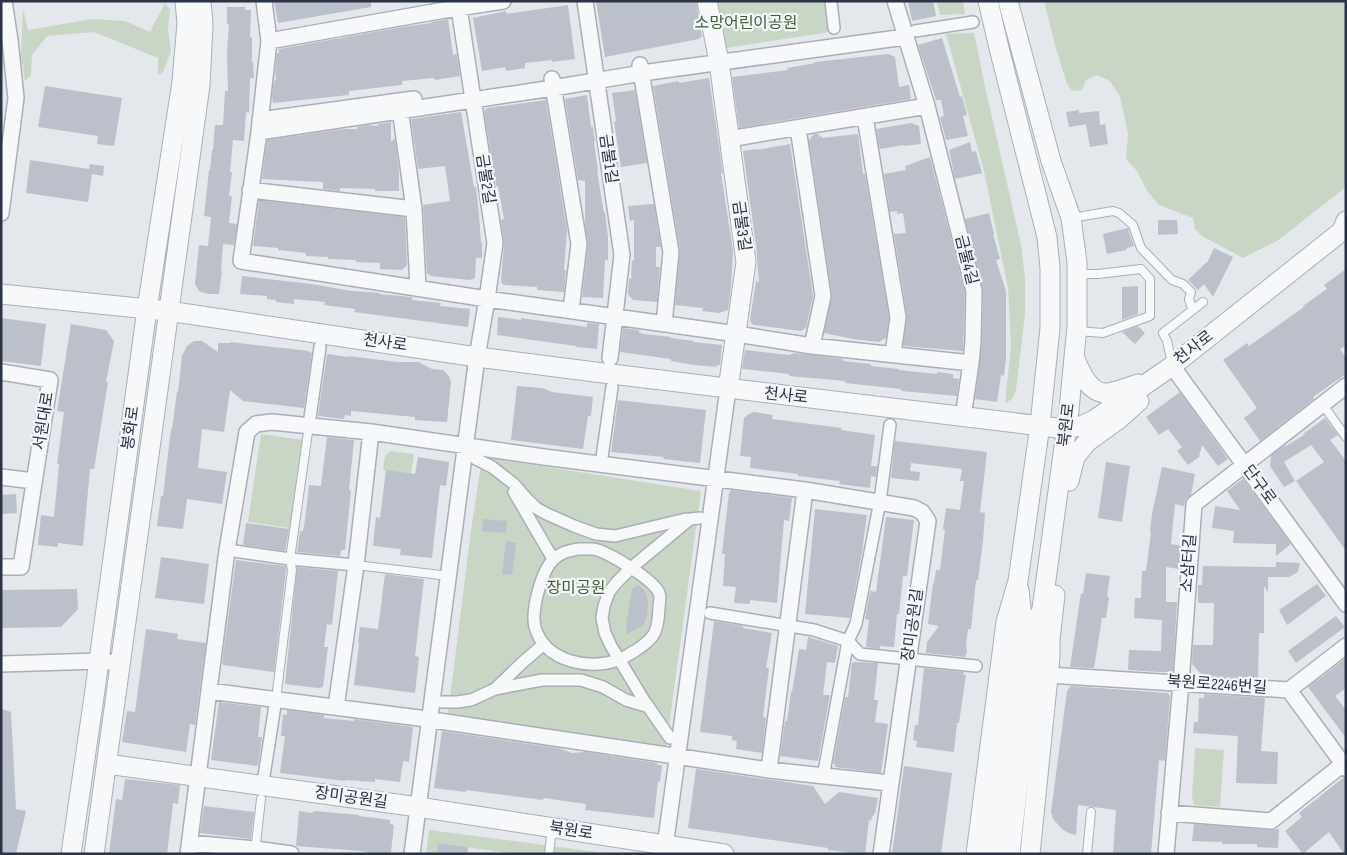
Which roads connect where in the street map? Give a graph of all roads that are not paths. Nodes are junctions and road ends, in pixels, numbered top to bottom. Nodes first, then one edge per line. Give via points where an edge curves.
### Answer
1 (4, 1) edge
2 (185, 1) edge
3 (201, 1) edge
4 (264, 1) edge
5 (504, 1) edge
6 (585, 1) edge
7 (707, 1) edge
8 (831, 1) edge
9 (895, 1) edge
10 (988, 1) edge
11 (1008, 1) edge
12 (458, 4) edge
13 (973, 22) dead end
14 (834, 28) dead end
15 (908, 32) junction
16 (6, 41) edge
17 (269, 41) junction
18 (718, 58) junction
19 (641, 69) junction
20 (596, 76) junction
21 (553, 84) junction
22 (472, 95) junction
23 (400, 106) junction
24 (927, 106) junction
25 (865, 117) junction
26 (259, 126) junction
27 (798, 128) junction
28 (729, 139) junction
29 (5, 155) edge
30 (250, 190) junction
31 (414, 210) junction
32 (1, 213) edge
33 (1071, 218) junction
34 (1345, 230) edge
35 (1078, 274) junction
36 (418, 287) junction
37 (1, 294) edge
38 (488, 299) junction
39 (1203, 302) dead end
40 (147, 309) junction
41 (1192, 309) junction
42 (571, 310) junction
43 (168, 311) junction
44 (616, 317) junction
45 (664, 324) junction
46 (1077, 331) junction
47 (736, 334) junction
48 (812, 346) junction
49 (320, 347) dead end
50 (893, 354) junction
51 (477, 357) junction
52 (1074, 357) junction
53 (610, 358) dead end
54 (971, 363) junction
55 (1172, 366) junction
56 (1, 372) edge
57 (1151, 381) junction
58 (1346, 386) edge
59 (612, 387) dead end
60 (728, 389) junction
61 (1323, 405) junction
62 (963, 416) junction
63 (309, 425) junction
64 (890, 425) dead end
65 (1040, 426) junction
66 (1066, 429) junction
67 (371, 432) junction
68 (1346, 437) edge
69 (466, 444) junction
70 (476, 459) dead end
71 (601, 464) junction
72 (1244, 465) junction
73 (504, 476) junction
74 (1, 477) edge
75 (716, 479) junction
76 (34, 481) junction
77 (805, 490) junction
78 (880, 501) junction
79 (227, 550) junction
80 (290, 559) junction
81 (553, 559) junction
82 (356, 565) junction
83 (1, 567) edge
84 (631, 568) junction
85 (448, 576) junction
86 (1018, 581) junction
87 (1346, 604) edge
88 (1042, 610) junction
89 (710, 613) dead end
90 (787, 625) junction
91 (1050, 639) junction
92 (848, 641) junction
93 (544, 644) junction
94 (1346, 646) edge
95 (620, 660) junction
96 (908, 660) junction
97 (99, 661) junction
98 (119, 663) junction
99 (1, 664) edge
100 (976, 666) dead end
101 (1048, 675) junction
102 (1181, 683) junction
103 (495, 689) junction
104 (1289, 690) junction
105 (209, 691) junction
106 (276, 699) junction
107 (442, 702) dead end
108 (336, 707) junction
109 (649, 707) junction
110 (429, 720) junction
111 (670, 738) dead end
112 (677, 757) junction
113 (107, 764) junction
114 (1344, 766) edge
115 (769, 770) junction
116 (264, 776) dead end
117 (198, 777) junction
118 (824, 777) junction
119 (890, 783) junction
120 (261, 799) dead end
121 (418, 807) junction
122 (1092, 812) dead end
123 (1169, 814) junction
124 (552, 828) junction
125 (189, 848) edge
126 (665, 850) edge
127 (255, 851) edge
128 (71, 854) edge
129 (94, 854) edge
130 (291, 854) edge
131 (412, 854) edge
132 (548, 854) edge
133 (724, 854) edge
134 (881, 854) edge
135 (976, 854) edge
136 (993, 854) edge
137 (1010, 854) edge
138 (1030, 854) edge
139 (1087, 854) edge
140 (1166, 854) edge

1 - 16 street
2 - 40 street, 봉화로 via 187,23 182,82
3 - 43 street, 봉화로 via 200,85
4 - 17 street
5 - 12 street
6 - 20 street, 금불1길
7 - 18 street, 금불3길
8 - 14 street
9 - 15 street, 금불4길
10 - 65 street, 북원로 via 1047,237 1050,328
11 - 33 street, 북원로 via 1051,161
12 - 17 street
12 - 22 street, 금불2길
13 - 15 street
15 - 18 street
15 - 24 street, 금불4길
16 - 29 street via 16,98
17 - 26 street
18 - 19 street
18 - 28 street, 금불3길
19 - 20 street
19 - 45 street via 671,252
20 - 21 street
20 - 44 street, 금불1길 via 622,255
21 - 22 street
21 - 42 street via 578,244
22 - 23 street
22 - 38 street, 금불2길 via 495,243
23 - 26 street
23 - 31 street
24 - 25 street
24 - 54 street, 금불4길 via 974,291
25 - 27 street
25 - 50 street via 898,317
26 - 30 street
27 - 28 street
27 - 48 street via 823,296
28 - 47 street, 금불3길 via 746,262
29 - 32 street
30 - 31 street
30 - 36 street via 241,261
31 - 36 street
33 - 35 street, 북원로
33 - 41 lane via 1120,212 1133,225 1141,248 1172,280 1191,292
34 - 55 street, 천사로
35 - 46 street, 북원로
35 - 46 lane via 1141,269 1150,279 1150,316 1103,333
36 - 38 street
37 - 40 street
38 - 42 street
38 - 51 street, 금불2길
39 - 41 lane
40 - 43 street, 천사로
40 - 97 street, 봉화로
41 - 55 lane via 1163,333
42 - 44 street
43 - 51 street, 천사로
43 - 98 street, 봉화로
44 - 45 street
44 - 53 street, 금불1길
45 - 47 street
46 - 52 street, 북원로
47 - 48 street
47 - 60 street, 금불3길
48 - 50 street
49 - 63 street
50 - 54 street
51 - 60 street, 천사로
51 - 69 street
52 - 57 street via 1090,386 1105,393
52 - 66 street, 북원로
54 - 62 street, 금불4길
55 - 57 street, 천사로
55 - 72 street, 단구로
56 - 76 street, 서원대로 via 50,380
57 - 66 street, 천사로 via 1094,420
57 - 91 street via 1139,402 1087,442 1075,457
58 - 61 street, 소삼터길
59 - 71 street
60 - 62 street, 천사로
60 - 75 street
61 - 68 lane
61 - 72 street, 소삼터길
62 - 65 street, 천사로
63 - 67 street, 장미공원길
63 - 79 street, 장미공원길 via 272,422 256,424 247,432
63 - 80 lane
64 - 78 street
65 - 66 street, 천사로
65 - 86 street, 북원로
66 - 88 street, 북원로
67 - 69 street, 장미공원길
67 - 82 street
69 - 71 street, 장미공원길
69 - 85 street
70 - 73 street
71 - 75 street, 장미공원길
72 - 87 street, 단구로
72 - 102 street, 소삼터길 via 1194,504
73 - 81 street
73 - 84 street via 536,508 596,534 615,536 695,518
74 - 76 street
75 - 77 street, 장미공원길
75 - 112 street
76 - 83 street, 서원대로 via 22,567
77 - 78 street, 장미공원길
77 - 90 street
78 - 92 street via 856,624
78 - 96 street, 장미공원길 via 914,508 922,512 928,521
79 - 80 street
79 - 105 street, 장미공원길
80 - 82 street
80 - 106 lane via 292,570
81 - 84 street via 564,552 593,549
81 - 93 street via 540,584 535,605 535,627
82 - 85 lane
82 - 108 street
84 - 95 street via 609,592 602,618 605,633
84 - 95 street via 660,593 658,623 648,643
85 - 110 street
86 - 135 street, 북원로 via 1006,622
86 - 136 street, 북원로 via 1023,625
88 - 91 street
88 - 137 street, 북원로 via 1036,624
89 - 90 street
90 - 92 street
90 - 115 street
91 - 101 street
92 - 96 street via 860,654
92 - 118 street
93 - 95 street via 564,660 585,664
93 - 103 street
94 - 104 street
95 - 109 street
96 - 100 street
96 - 119 street, 장미공원길
97 - 98 street
97 - 99 street
97 - 128 street, 봉화로
98 - 113 street, 봉화로
101 - 102 street, 북원로2246번길
101 - 138 street
102 - 104 street, 북원로2246번길
102 - 123 street, 소삼터길
103 - 107 street via 471,700
103 - 109 street via 542,680 581,680
104 - 114 street, 북원로2246번길
105 - 106 street
105 - 117 street, 장미공원길
106 - 108 street
106 - 116 street
108 - 110 street
109 - 111 street
110 - 112 street
110 - 121 street
112 - 115 street
112 - 126 street
113 - 117 street, 장미공원길
113 - 129 street, 봉화로
114 - 123 street via 1271,821
115 - 118 street
117 - 121 street, 장미공원길
117 - 125 street, 장미공원길
118 - 119 street
119 - 134 street, 장미공원길
120 - 127 lane
121 - 124 street, 북원로
121 - 131 street
122 - 139 lane
123 - 140 street, 소삼터길
124 - 126 street, 북원로
124 - 132 lane
125 - 127 street, 장미공원길
126 - 133 street, 북원로
127 - 130 street, 장미공원길

